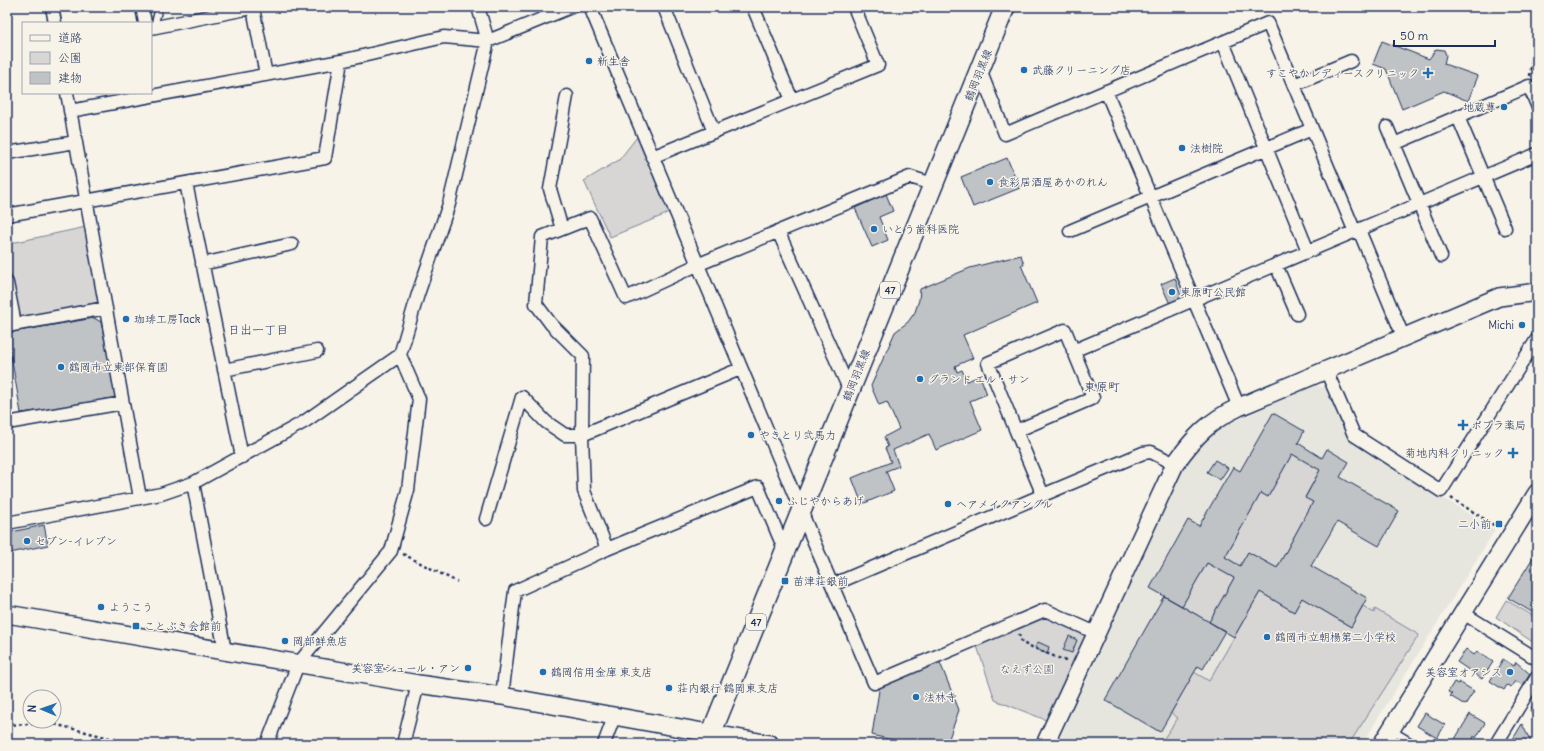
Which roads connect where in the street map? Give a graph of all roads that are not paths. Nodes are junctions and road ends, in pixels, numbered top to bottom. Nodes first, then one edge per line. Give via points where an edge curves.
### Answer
1 (52, 7) edge
2 (142, 7) edge
3 (159, 7) edge
4 (255, 7) edge
5 (478, 7) edge
6 (572, 7) edge
7 (590, 7) edge
8 (664, 7) edge
9 (753, 7) edge
10 (854, 7) edge
11 (1005, 7) edge
12 (55, 22) edge
13 (148, 22) edge
14 (152, 22) edge
15 (152, 26) edge
16 (488, 41) junction
17 (1223, 42) junction
18 (340, 61) junction
19 (1351, 61) dead end
20 (980, 70) junction
21 (266, 75) junction
22 (1294, 85) junction
23 (1106, 91) junction
24 (67, 94) edge
25 (567, 96) dead end
26 (792, 100) junction
27 (1537, 105) edge
28 (70, 111) junction
29 (1458, 117) junction
30 (1387, 127) dead end
31 (1312, 129) junction
32 (714, 132) junction
33 (76, 142) junction
34 (1394, 144) junction
35 (1266, 148) junction
36 (7, 153) edge
37 (1537, 154) edge
38 (652, 157) junction
39 (1483, 177) junction
40 (186, 183) junction
41 (933, 184) junction
42 (1151, 197) junction
43 (86, 199) junction
44 (1420, 204) junction
45 (7, 215) edge
46 (1504, 228) dead end
47 (562, 229) junction
48 (778, 231) junction
49 (1070, 231) dead end
50 (1357, 231) junction
51 (292, 244) dead end
52 (1308, 251) junction
53 (1441, 256) dead end
54 (202, 264) junction
55 (697, 265) junction
56 (1276, 265) junction
57 (7, 283) edge
58 (1537, 292) edge
59 (1194, 300) junction
60 (106, 308) junction
61 (1297, 314) dead end
62 (11, 325) edge
63 (1404, 336) junction
64 (1537, 339) edge
65 (317, 351) dead end
66 (1074, 351) junction
67 (400, 355) junction
68 (740, 369) junction
69 (224, 370) junction
70 (1326, 370) junction
71 (850, 391) junction
72 (123, 404) junction
73 (1239, 406) junction
74 (7, 423) edge
75 (1016, 431) junction
76 (582, 435) junction
77 (242, 457) junction
78 (1175, 464) junction
79 (194, 483) junction
80 (1537, 493) edge
81 (1043, 495) junction
82 (140, 498) junction
83 (801, 510) junction
84 (486, 519) dead end
85 (7, 523) edge
86 (607, 549) junction
87 (785, 551) junction
88 (832, 585) junction
89 (1463, 613) junction
90 (7, 614) edge
91 (1096, 632) junction
92 (225, 651) junction
93 (1537, 659) edge
94 (298, 664) junction
95 (1537, 678) edge
96 (418, 684) junction
97 (502, 696) junction
98 (614, 717) junction
99 (1391, 729) junction
100 (709, 739) edge
101 (267, 744) edge
102 (403, 744) edge
103 (604, 744) edge
104 (770, 744) edge
105 (1045, 744) edge
106 (1382, 744) edge
107 (1415, 744) edge
108 (1496, 744) edge

1 - 12 street
2 - 13 street
3 - 14 lane
4 - 15 street
4 - 21 street
5 - 16 street
6 - 16 street
7 - 38 street
8 - 32 street
9 - 26 street
10 - 26 street via 878,65
11 - 20 main road, 鶴岡羽黒線 / 47
16 - 18 street via 444,37
16 - 67 street via 449,204
17 - 22 street via 1268,23
17 - 23 street
17 - 35 street
18 - 21 street
18 - 40 street via 325,158
19 - 22 street
20 - 23 street via 1006,134
20 - 41 main road, 鶴岡羽黒線 / 47
21 - 28 street
22 - 31 street
23 - 42 street
24 - 28 street
25 - 47 street via 550,189
26 - 32 street
27 - 29 street via 1529,86
28 - 33 street
29 - 34 street
29 - 39 street
30 - 34 street
31 - 35 street
31 - 50 street
32 - 38 street
33 - 36 street
33 - 43 street
34 - 44 street
35 - 42 street
35 - 52 street
37 - 39 street
38 - 55 street
39 - 44 street
39 - 46 street
40 - 43 street
40 - 54 street
41 - 48 street via 910,176
41 - 71 main road, 鶴岡羽黒線 / 47
42 - 49 street
42 - 59 street
43 - 45 street
43 - 60 street
44 - 50 street
44 - 53 street
47 - 55 street via 590,218 626,298
47 - 76 street via 542,237 536,304 551,324 583,356
48 - 55 street
48 - 71 street
50 - 52 street
50 - 63 street
51 - 54 street
52 - 56 street
54 - 69 street
55 - 68 street
56 - 59 street
56 - 61 street
57 - 62 street
58 - 63 street via 1499,297
59 - 66 street
59 - 73 street
60 - 62 street
60 - 72 street
63 - 70 street
64 - 70 street via 1441,491 1354,435
65 - 69 street
66 - 75 street via 1094,398
66 - 75 street via 1065,330 988,363
67 - 77 street via 304,422
67 - 94 street via 419,399 408,490 392,548
68 - 76 street
68 - 83 street
69 - 77 street
70 - 73 street
71 - 83 main road, 鶴岡羽黒線 / 47
72 - 74 street
72 - 82 street
73 - 78 street via 1204,428
75 - 81 street
76 - 84 street via 565,435 546,422 522,397
76 - 86 street via 584,491
77 - 79 street
78 - 81 street via 1151,452 1144,453
78 - 91 street
79 - 82 street
79 - 92 street
80 - 89 street
81 - 88 street
82 - 85 street
83 - 87 main road, 鶴岡羽黒線 / 47
83 - 88 street
86 - 87 street via 758,488
86 - 97 street via 514,591
87 - 100 main road, 鶴岡羽黒線 / 47
88 - 91 street via 874,683 1044,610
89 - 93 street
89 - 99 street
90 - 92 street
91 - 105 street
92 - 94 street
94 - 96 street
94 - 101 street
95 - 108 street
96 - 97 street
96 - 102 street
97 - 98 street
98 - 100 street
98 - 103 street
99 - 106 street
99 - 107 lane
100 - 104 street

